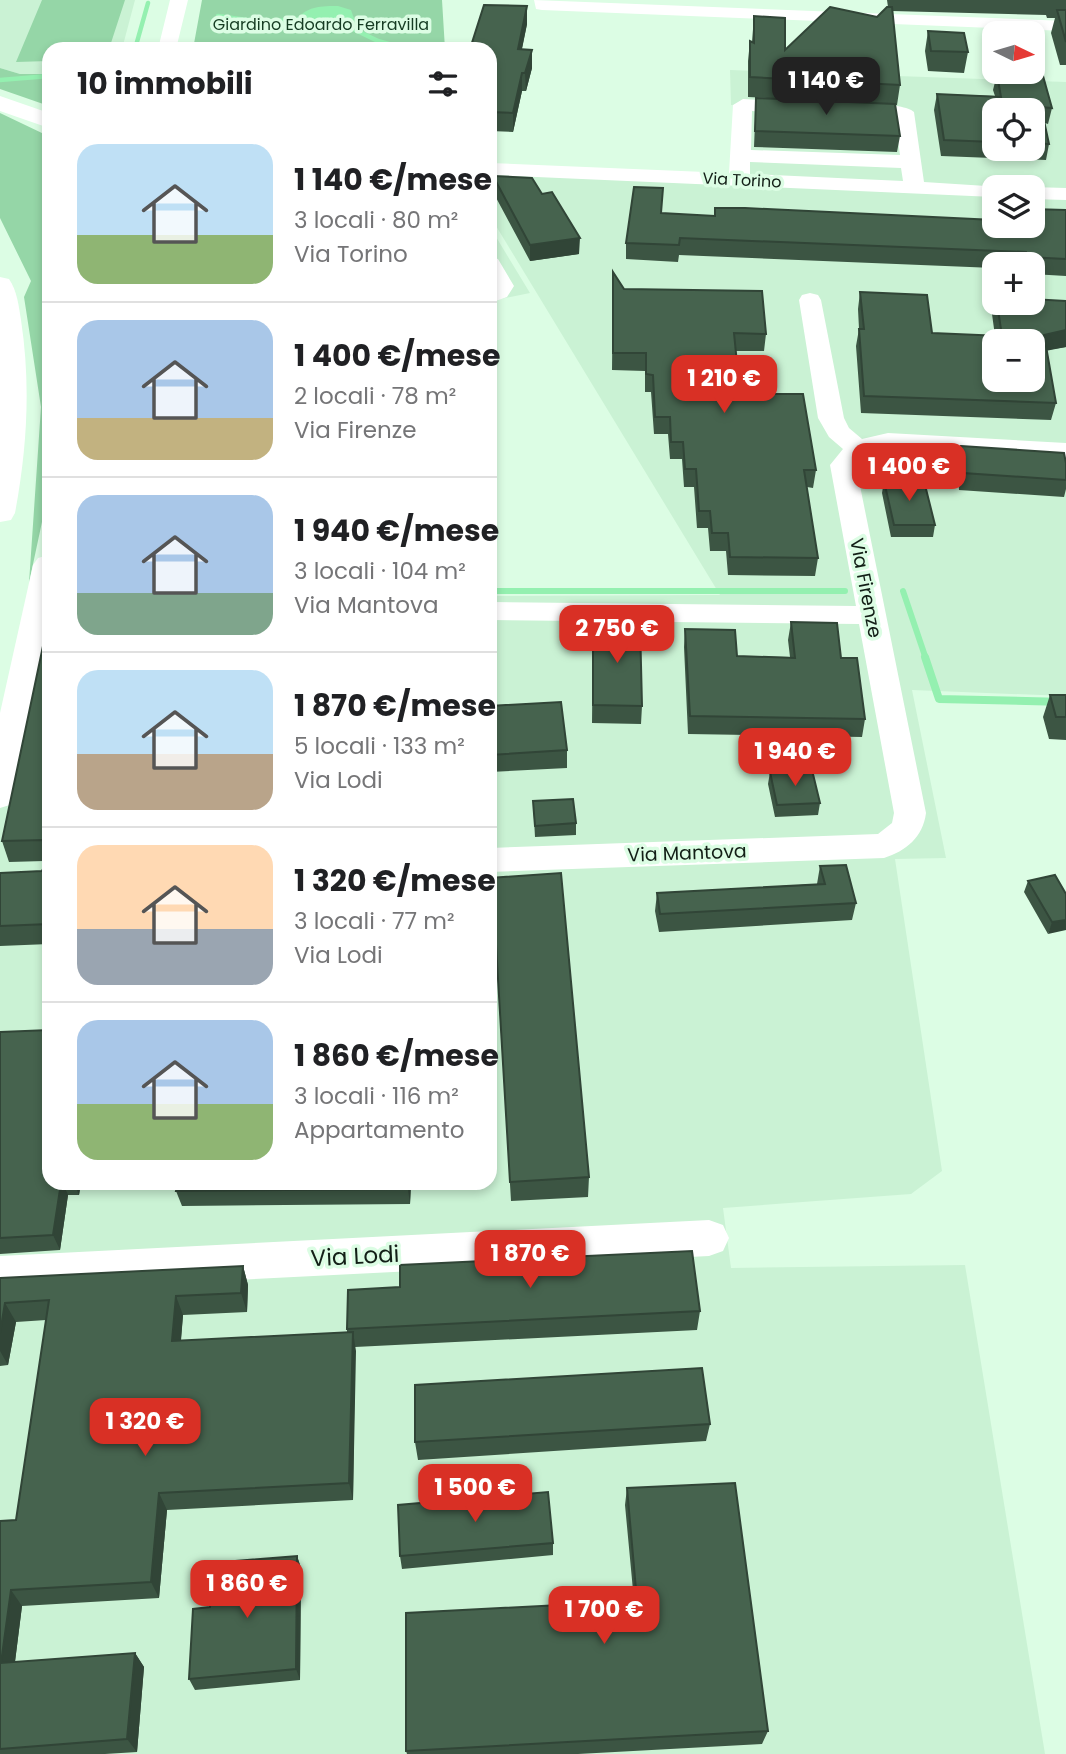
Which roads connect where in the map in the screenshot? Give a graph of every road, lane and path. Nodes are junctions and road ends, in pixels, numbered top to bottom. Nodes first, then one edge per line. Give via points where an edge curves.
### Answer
1 (179, 0) edge
2 (190, 0) edge
3 (543, 3) edge
4 (855, 9) edge
5 (1066, 26) edge
6 (169, 42) edge
7 (180, 42) edge
8 (0, 103) edge
9 (42, 120) edge
10 (740, 156) junction
11 (911, 162) junction
12 (497, 169) edge
13 (739, 180) junction
14 (914, 188) junction
15 (982, 191) edge
16 (1045, 193) edge
17 (1066, 194) edge
18 (497, 276) edge
19 (0, 285) edge
20 (497, 293) edge
21 (810, 300) dead end
22 (857, 448) junction
23 (1066, 451) edge
24 (0, 513) edge
25 (497, 611) edge
26 (42, 615) edge
27 (872, 615) junction
28 (0, 795) edge
29 (884, 846) joint
30 (497, 860) edge
31 (709, 1238) dead end
32 (0, 1274) edge

1 - 6 street
2 - 7 street
3 - 4 street
4 - 5 street
8 - 9 main road
10 - 11 street
10 - 11 street via 743,106 830,109 904,112
10 - 13 street
11 - 14 street
12 - 13 street, Via Torino
13 - 14 street, Via Torino
14 - 15 street, Via Torino
16 - 17 street
18 - 20 street via 503,286
19 - 24 main road via 10,339 13,401
21 - 22 street via 831,418 838,432
22 - 23 street via 888,441
22 - 27 street, Via Firenze via 842,472
25 - 27 street
26 - 28 main road
27 - 29 street, Via Firenze via 910,813 903,833
29 - 30 street, Via Mantova
31 - 32 street, Via Lodi

